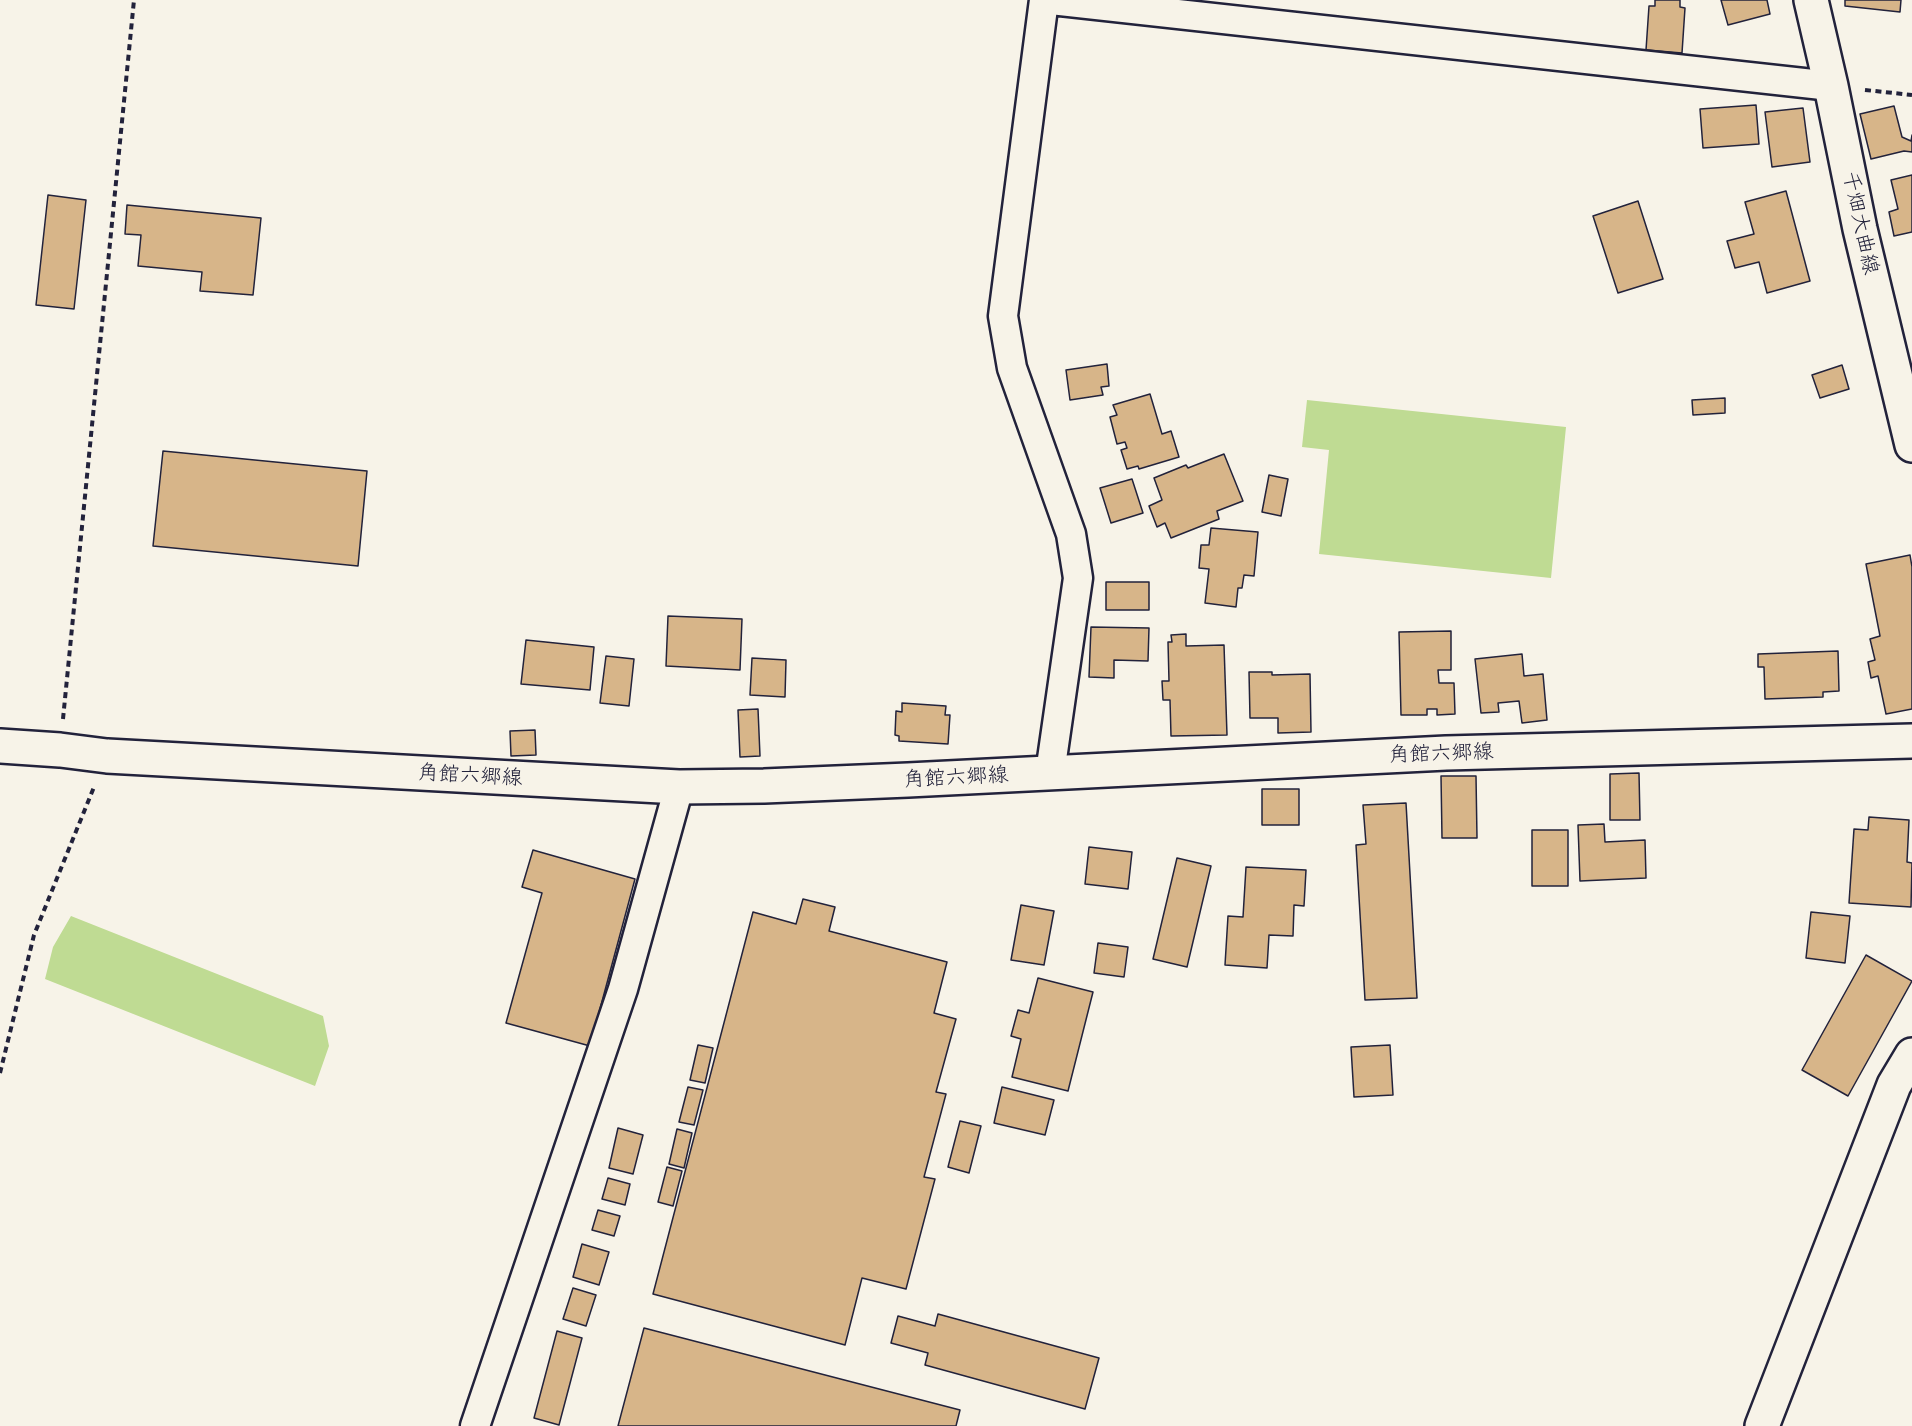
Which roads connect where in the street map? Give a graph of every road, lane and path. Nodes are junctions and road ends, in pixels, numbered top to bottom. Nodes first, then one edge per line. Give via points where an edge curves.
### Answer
1 (134, 0) edge
2 (1044, 0) edge
3 (1051, 0) edge
4 (1811, 0) edge
5 (1832, 86) junction
6 (1912, 95) edge
7 (1912, 445) edge
8 (1912, 741) edge
9 (0, 746) edge
10 (60, 750) junction
11 (107, 756) junction
12 (1050, 773) junction
13 (679, 787) junction
14 (1912, 1055) edge
15 (0, 1073) edge
16 (475, 1426) edge
17 (1762, 1426) edge

1 - 10 path
2 - 12 street via 1004,316 1012,368 1071,534 1078,578
3 - 5 street
4 - 5 main road, 千畑大曲線
5 - 6 path
5 - 7 main road, 千畑大曲線 via 1860,230
8 - 12 main road, 角館六郷線 via 1446,753
9 - 10 main road, 角館六郷線
10 - 11 main road, 角館六郷線
11 - 13 main road, 角館六郷線
11 - 15 path via 34,935
12 - 13 main road, 角館六郷線
13 - 16 street via 623,989
14 - 17 main road via 1894,1085

